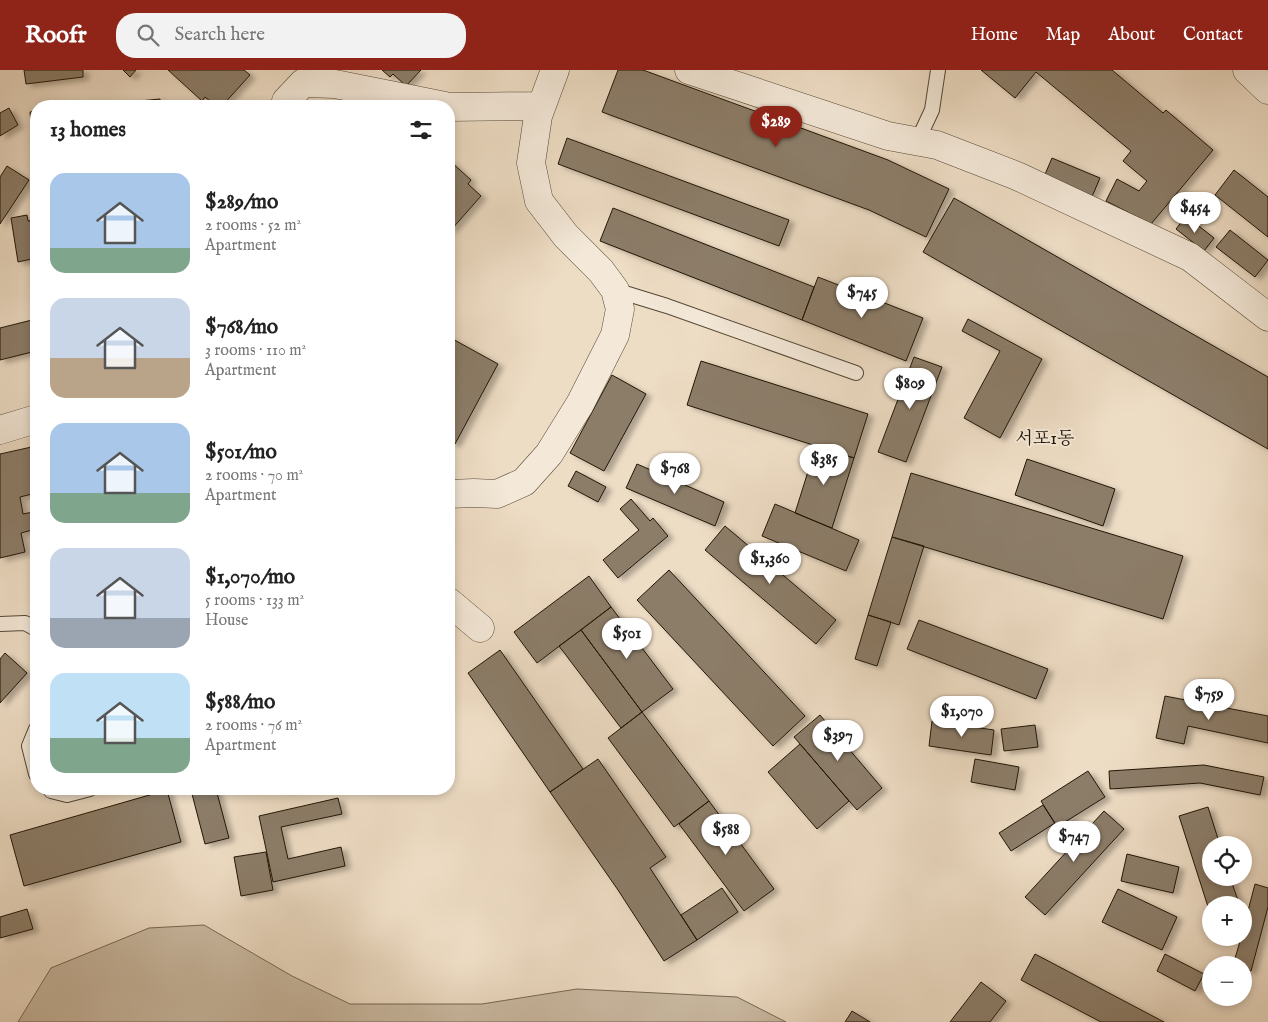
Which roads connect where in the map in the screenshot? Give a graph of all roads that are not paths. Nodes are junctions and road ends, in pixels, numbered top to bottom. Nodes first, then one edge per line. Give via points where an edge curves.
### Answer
1 (555, 70) edge
2 (689, 70) edge
3 (938, 70) edge
4 (1247, 70) edge
5 (1268, 90) edge
6 (287, 100) edge
7 (414, 100) edge
8 (455, 106) edge
9 (541, 106) junction
10 (917, 142) junction
11 (615, 290) junction
12 (1268, 316) edge
13 (856, 373) dead end
14 (30, 421) edge
15 (0, 430) edge
16 (455, 494) edge
17 (455, 607) edge
18 (0, 624) edge
19 (30, 626) edge
20 (480, 628) dead end

1 - 9 street
2 - 10 street via 888,136
3 - 10 lane via 932,110
4 - 5 street
6 - 7 street via 303,83 335,84
8 - 9 street
9 - 11 street via 531,162 539,200 566,236
10 - 12 street via 937,145 1017,176 1190,257
11 - 13 lane
11 - 16 street via 620,310 615,335 580,404 548,454 524,482 497,494
14 - 15 street
17 - 20 street
18 - 19 lane via 24,623

